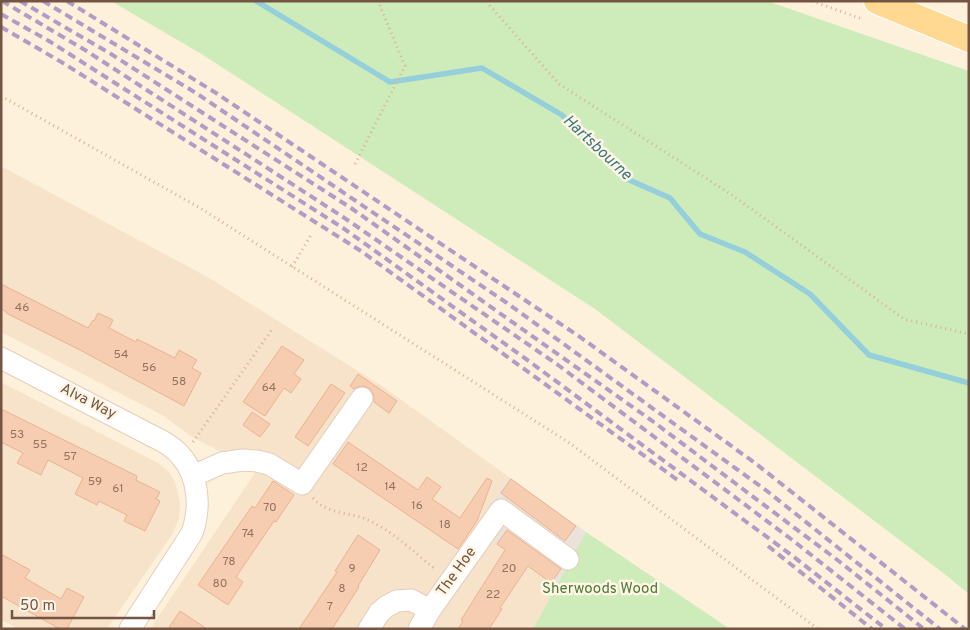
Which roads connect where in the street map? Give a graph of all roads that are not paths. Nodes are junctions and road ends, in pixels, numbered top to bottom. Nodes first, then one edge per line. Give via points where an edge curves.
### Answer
1 (877, 1) edge
2 (969, 39) edge
3 (1, 358) edge
4 (362, 398) dead end
5 (193, 476) junction
6 (568, 558) dead end
7 (430, 610) junction
8 (130, 629) edge
9 (369, 629) edge
10 (419, 629) edge

1 - 2 main road
3 - 5 street, Alva Way via 162,441 178,453
4 - 5 street via 302,484 269,464 257,461 222,463
5 - 8 street via 198,502 192,533
6 - 7 street, The Hoe via 501,510
7 - 9 street, The Hoe via 411,600 397,601 379,613
7 - 10 street, The Hoe

